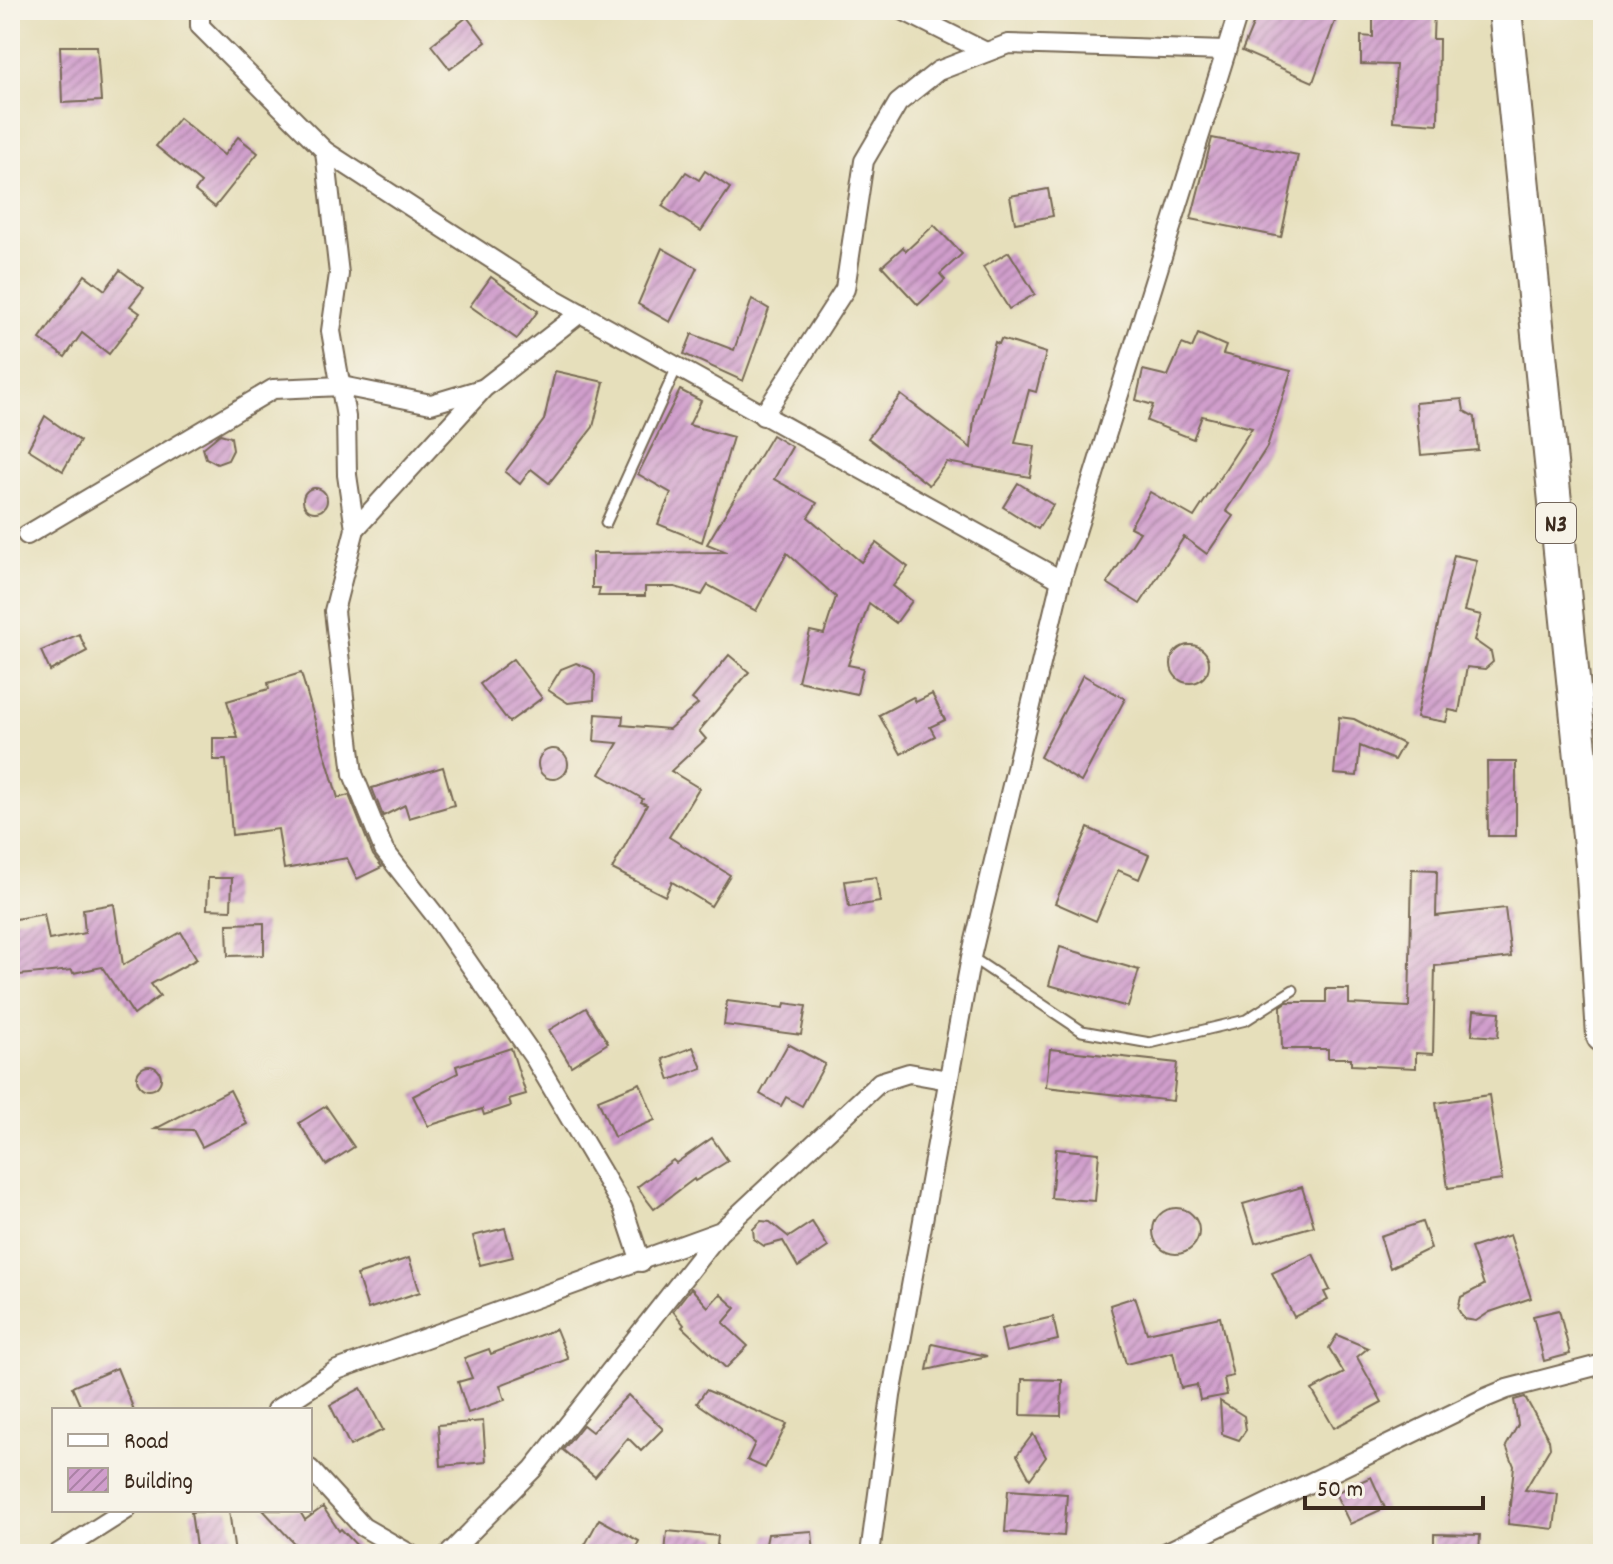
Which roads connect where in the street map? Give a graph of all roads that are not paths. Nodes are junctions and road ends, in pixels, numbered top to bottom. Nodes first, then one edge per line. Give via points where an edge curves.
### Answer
1 (200, 10) edge
2 (902, 10) edge
3 (1239, 10) edge
4 (1505, 10) edge
5 (1225, 51) junction
6 (986, 52) junction
7 (325, 151) junction
8 (580, 313) junction
9 (677, 367) junction
10 (342, 386) junction
11 (484, 388) junction
12 (763, 416) junction
13 (606, 523) dead end
14 (355, 529) junction
15 (27, 535) dead end
16 (1061, 580) junction
17 (1598, 878) edge
18 (971, 957) junction
19 (1293, 990) dead end
20 (1603, 1036) edge
21 (948, 1080) junction
22 (721, 1231) junction
23 (641, 1262) junction
24 (1603, 1364) edge
25 (279, 1408) edge
26 (312, 1471) edge
27 (123, 1512) edge
28 (57, 1554) edge
29 (410, 1554) edge
30 (449, 1554) edge
31 (870, 1554) edge
32 (1163, 1554) edge

1 - 7 street via 200,26
2 - 6 street
3 - 5 street
4 - 17 highway, N3
5 - 6 street via 1008,44
5 - 16 street
6 - 12 street via 938,71 898,103 864,161 845,289
7 - 8 street
7 - 10 street via 339,274 331,331
8 - 9 street
8 - 11 street
9 - 12 street
9 - 13 lane
10 - 11 street via 431,404
10 - 14 street
10 - 15 street via 273,389
11 - 14 street
12 - 16 street
14 - 23 street via 334,605 353,774 384,850 535,1059 623,1208
16 - 18 street
17 - 20 highway, N3
18 - 19 lane via 1082,1031 1150,1043 1246,1020
18 - 21 street
21 - 22 street via 909,1073 880,1082
21 - 31 street via 891,1396
22 - 23 street
22 - 30 street via 533,1469
23 - 25 street via 337,1370
24 - 32 street via 1485,1398
26 - 29 street via 363,1527
27 - 28 street

